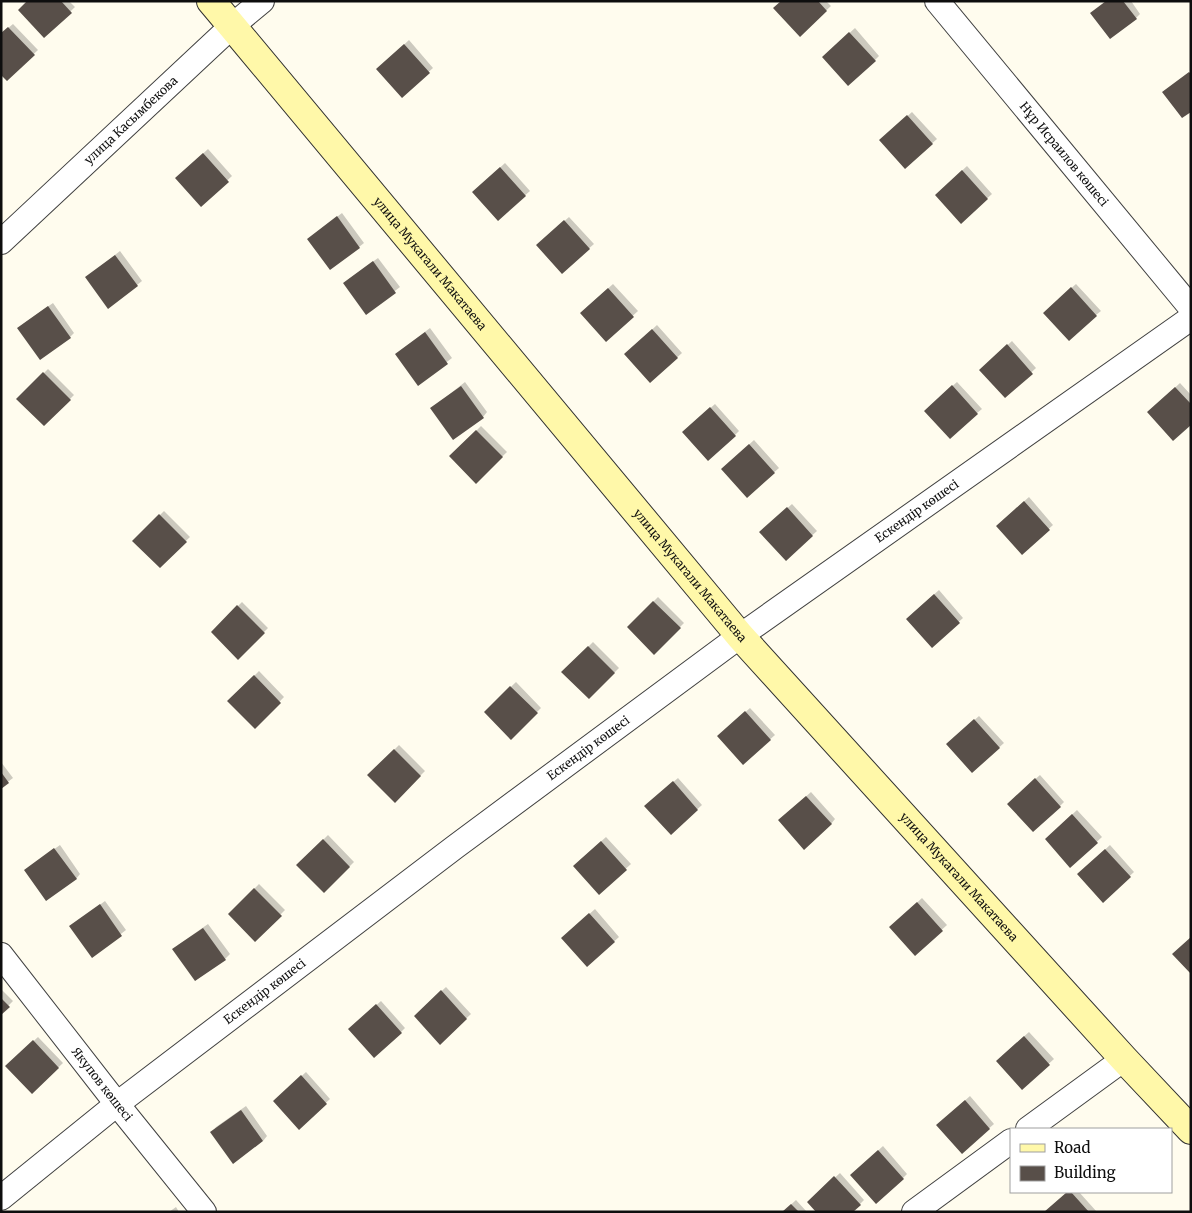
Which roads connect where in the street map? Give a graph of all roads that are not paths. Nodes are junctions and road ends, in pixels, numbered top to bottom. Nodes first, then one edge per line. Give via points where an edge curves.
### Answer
1 (211, 1) edge
2 (262, 1) edge
3 (937, 1) edge
4 (232, 26) junction
5 (1, 242) edge
6 (1191, 308) edge
7 (1191, 318) edge
8 (740, 636) junction
9 (1, 955) edge
10 (1124, 1060) junction
11 (117, 1104) junction
12 (1029, 1128) edge
13 (1191, 1130) edge
14 (1010, 1142) edge
15 (1, 1198) edge
16 (204, 1212) edge
17 (914, 1212) edge

1 - 4 street, улица Мукагали Макатаева
2 - 4 street, улица Касымбекова
3 - 6 street, Нұр Исраилов көшесі
4 - 5 street, улица Касымбекова
4 - 8 street, улица Мукагали Макатаева
7 - 8 street, Ескендір көшесі
8 - 10 street, улица Мукагали Макатаева
8 - 11 street, Ескендір көшесі via 447,852
9 - 11 street, Якупов көшесі
10 - 12 street
10 - 13 street, улица Мукагали Макатаева
11 - 15 street, Ескендір көшесі
11 - 16 street, Якупов көшесі
14 - 17 street

